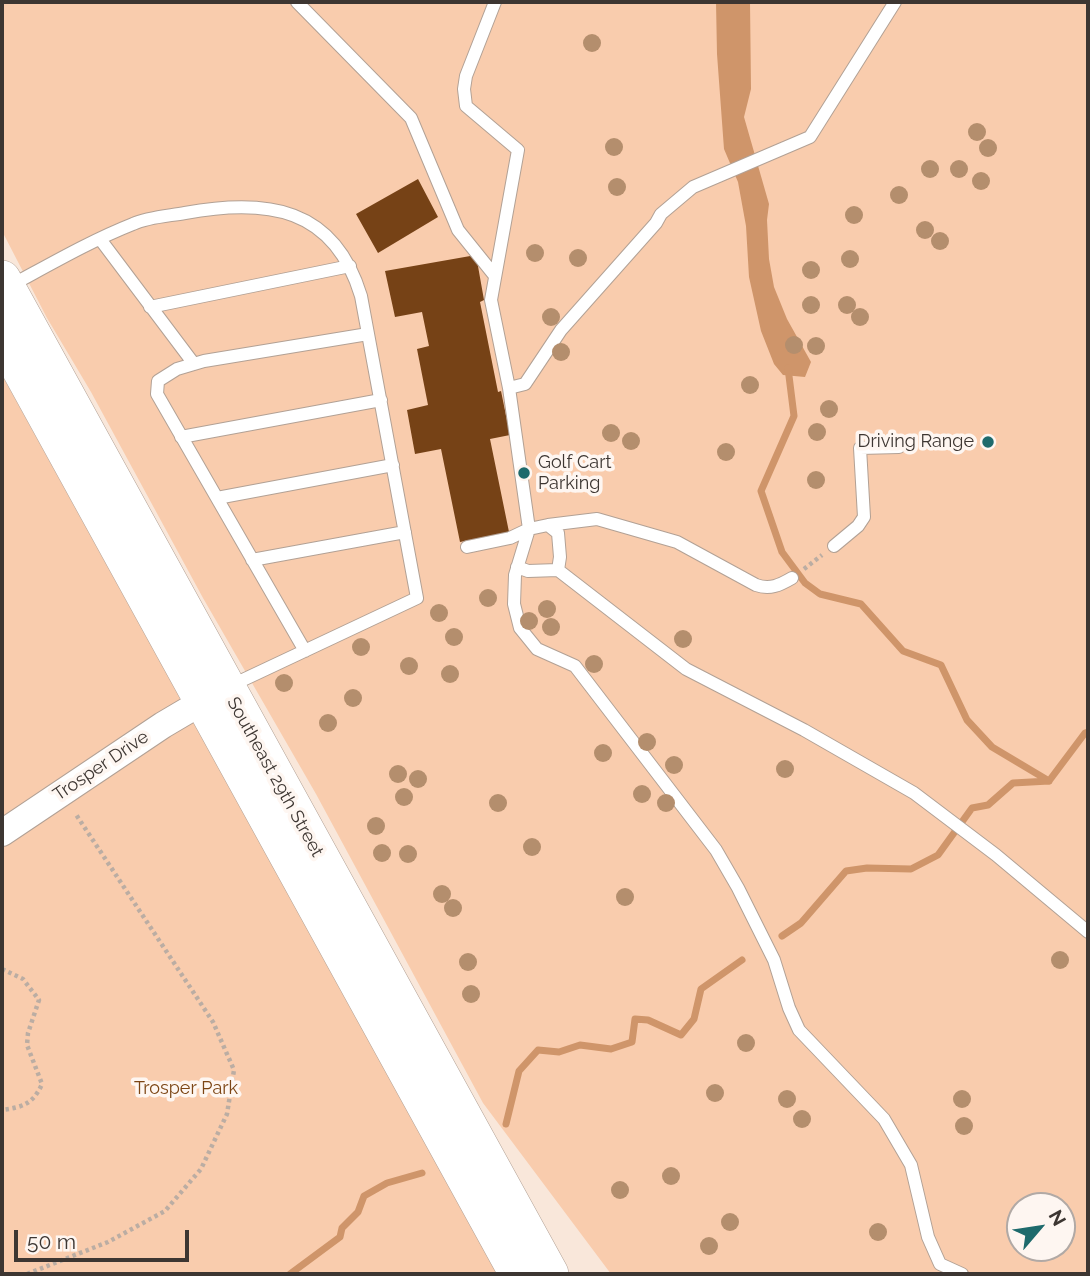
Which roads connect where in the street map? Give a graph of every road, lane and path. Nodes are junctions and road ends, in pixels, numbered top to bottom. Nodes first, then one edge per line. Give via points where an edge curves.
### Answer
1 (297, 2) edge
2 (495, 2) edge
3 (895, 2) edge
4 (100, 239) junction
5 (350, 265) junction
6 (495, 276) junction
7 (3, 286) edge
8 (150, 307) junction
9 (369, 334) junction
10 (2, 335) edge
11 (194, 364) junction
12 (509, 388) junction
13 (381, 400) junction
14 (181, 437) junction
15 (899, 447) dead end
16 (393, 465) junction
17 (217, 498) junction
18 (573, 522) junction
19 (548, 525) junction
20 (529, 529) junction
21 (405, 532) junction
22 (558, 533) junction
23 (834, 546) joint
24 (467, 547) dead end
25 (252, 560) junction
26 (517, 567) junction
27 (558, 570) junction
28 (792, 579) joint
29 (305, 650) junction
30 (214, 695) junction
31 (61, 793) junction
32 (2, 832) edge
33 (1088, 932) edge
34 (2, 969) edge
35 (2, 1110) edge
36 (448, 1118) junction
37 (27, 1274) edge
38 (518, 1274) edge
39 (550, 1274) edge
40 (962, 1274) edge

1 - 6 lane via 411,118 458,230
2 - 6 lane via 464,89 466,107 518,150
3 - 12 lane via 810,137 693,187 661,214 561,330 525,384
4 - 5 lane via 135,222 216,208 270,208 314,225
4 - 7 lane
4 - 8 lane
5 - 8 lane
5 - 9 lane
6 - 12 lane via 491,300
7 - 30 main road, Southeast 29th Street
8 - 11 lane
9 - 11 lane
9 - 13 lane
10 - 30 main road, Southeast 29th Street
11 - 14 lane via 158,381 157,394
12 - 20 lane
13 - 14 lane
13 - 16 lane
14 - 17 lane
15 - 23 lane via 860,448 864,517
16 - 17 lane
16 - 21 lane
17 - 25 lane
18 - 19 lane
18 - 22 lane
18 - 28 lane via 597,519 677,542 756,586 765,588
19 - 20 lane
19 - 22 lane
20 - 24 lane
20 - 26 lane
21 - 25 lane
21 - 29 lane via 417,598
22 - 27 lane
23 - 28 path
25 - 29 lane
26 - 27 lane
26 - 40 lane via 514,604 520,628 537,649 575,666 716,850 774,960 799,1030 884,1119 911,1165 940,1264
27 - 33 lane via 686,668 914,793
29 - 30 lane
30 - 31 street, Trosper Drive
30 - 36 main road, Southeast 29th Street
31 - 32 street, Trosper Drive
31 - 37 path via 213,1022 234,1070 227,1114 201,1169 165,1211 108,1242
34 - 35 path via 23,979 39,1000 27,1045 42,1084 36,1098
36 - 38 main road, Southeast 29th Street
36 - 39 main road, Southeast 29th Street

